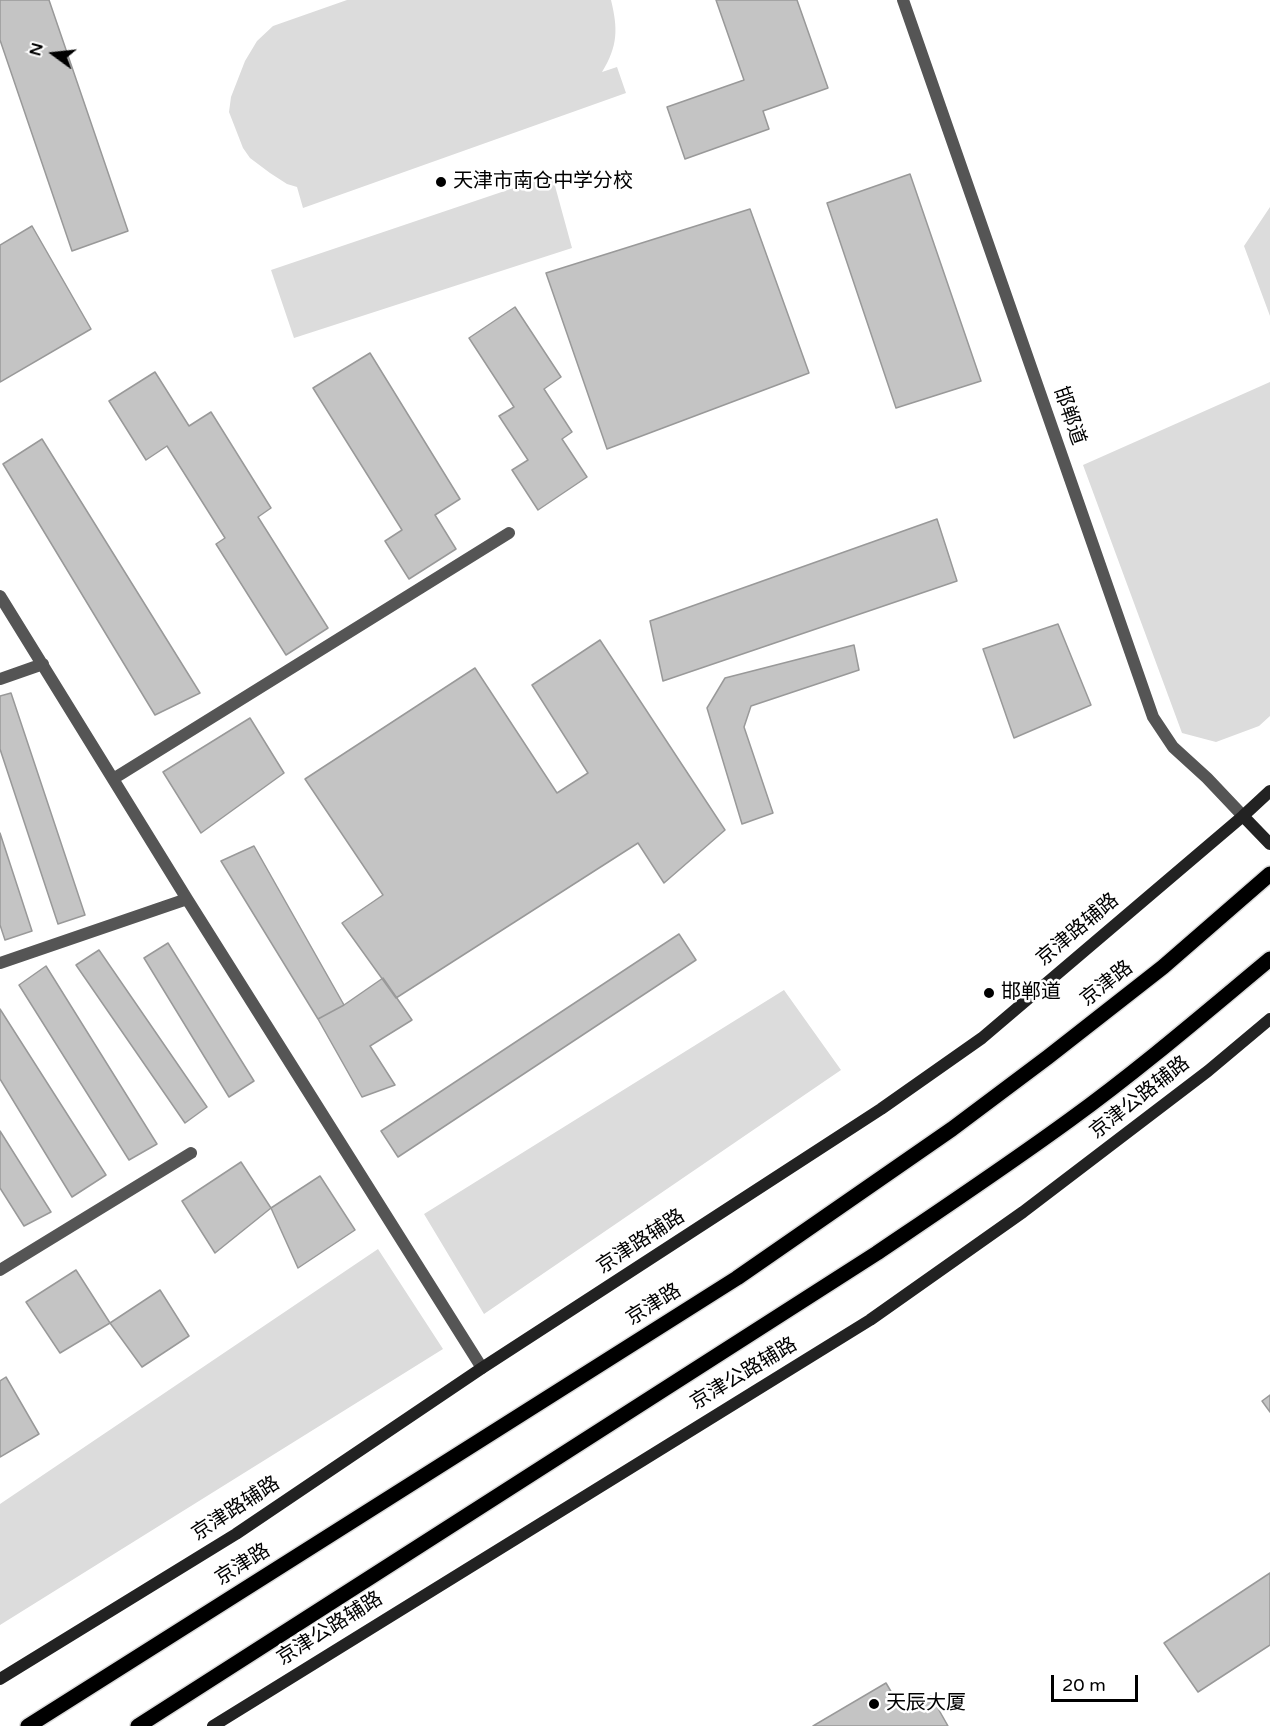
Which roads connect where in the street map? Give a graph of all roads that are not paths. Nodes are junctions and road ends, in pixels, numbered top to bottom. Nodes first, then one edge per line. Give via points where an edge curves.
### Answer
1 (903, 0) edge
2 (509, 532) dead end
3 (0, 596) edge
4 (42, 664) junction
5 (0, 679) edge
6 (113, 779) junction
7 (1270, 791) edge
8 (1243, 816) junction
9 (1270, 844) edge
10 (1270, 874) edge
11 (187, 899) junction
12 (1270, 959) edge
13 (0, 963) edge
14 (1270, 1019) edge
15 (191, 1153) dead end
16 (0, 1270) edge
17 (482, 1368) junction
18 (0, 1679) edge
19 (28, 1726) edge
20 (138, 1726) edge
21 (213, 1726) edge

1 - 8 street, 邯郸道 via 1153,717 1173,747
2 - 6 street
3 - 4 street
4 - 5 street
4 - 6 street
6 - 11 street
7 - 8 street, 京津路辅路
8 - 9 street
8 - 17 street, 京津路辅路 via 982,1038 881,1109
10 - 19 main road, 京津路 via 1163,967 1048,1057 952,1129 737,1278
11 - 13 street
11 - 17 street
12 - 20 main road via 1073,1118 886,1247
14 - 21 street, 京津公路辅路 via 1023,1212 870,1320
15 - 16 street
17 - 18 street, 京津路辅路 via 236,1534

